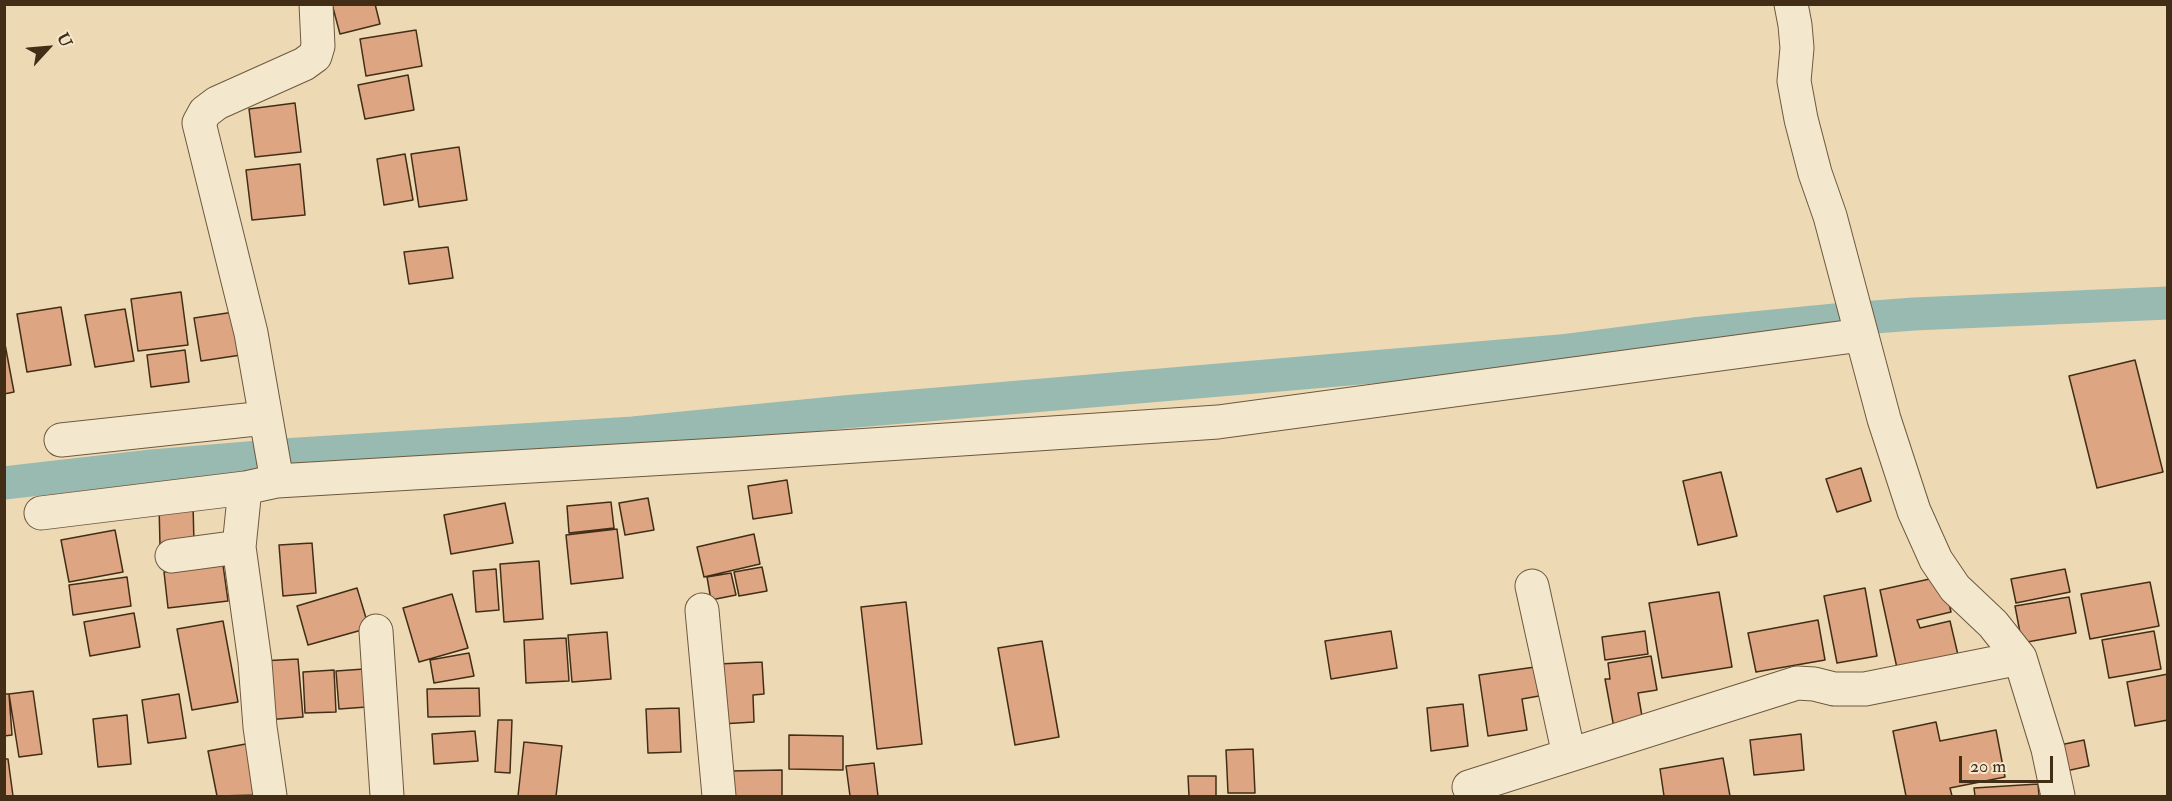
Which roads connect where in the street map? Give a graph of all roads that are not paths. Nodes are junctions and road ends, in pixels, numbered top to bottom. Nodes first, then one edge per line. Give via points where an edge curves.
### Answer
1 (316, 4) edge
2 (1791, 4) edge
3 (1859, 325) junction
4 (61, 440) dead end
5 (272, 452) junction
6 (245, 488) junction
7 (41, 513) dead end
8 (239, 547) junction
9 (172, 556) dead end
10 (1532, 586) dead end
11 (702, 610) dead end
12 (376, 631) dead end
13 (2020, 657) junction
14 (1569, 755) junction
15 (1469, 787) dead end
16 (270, 796) edge
17 (387, 796) edge
18 (719, 796) edge
19 (2058, 796) edge

1 - 5 street via 315,56 217,103 199,123 250,333
2 - 3 street via 1797,48 1794,81 1801,119
3 - 5 street via 1218,422 711,456
3 - 13 street via 1914,511 1936,560 1955,588
4 - 5 street
5 - 6 street
6 - 7 street
6 - 8 street
8 - 9 street
8 - 16 street
10 - 14 street
11 - 18 street
12 - 17 street
13 - 14 street via 1865,689 1797,683
13 - 19 street
14 - 15 street

